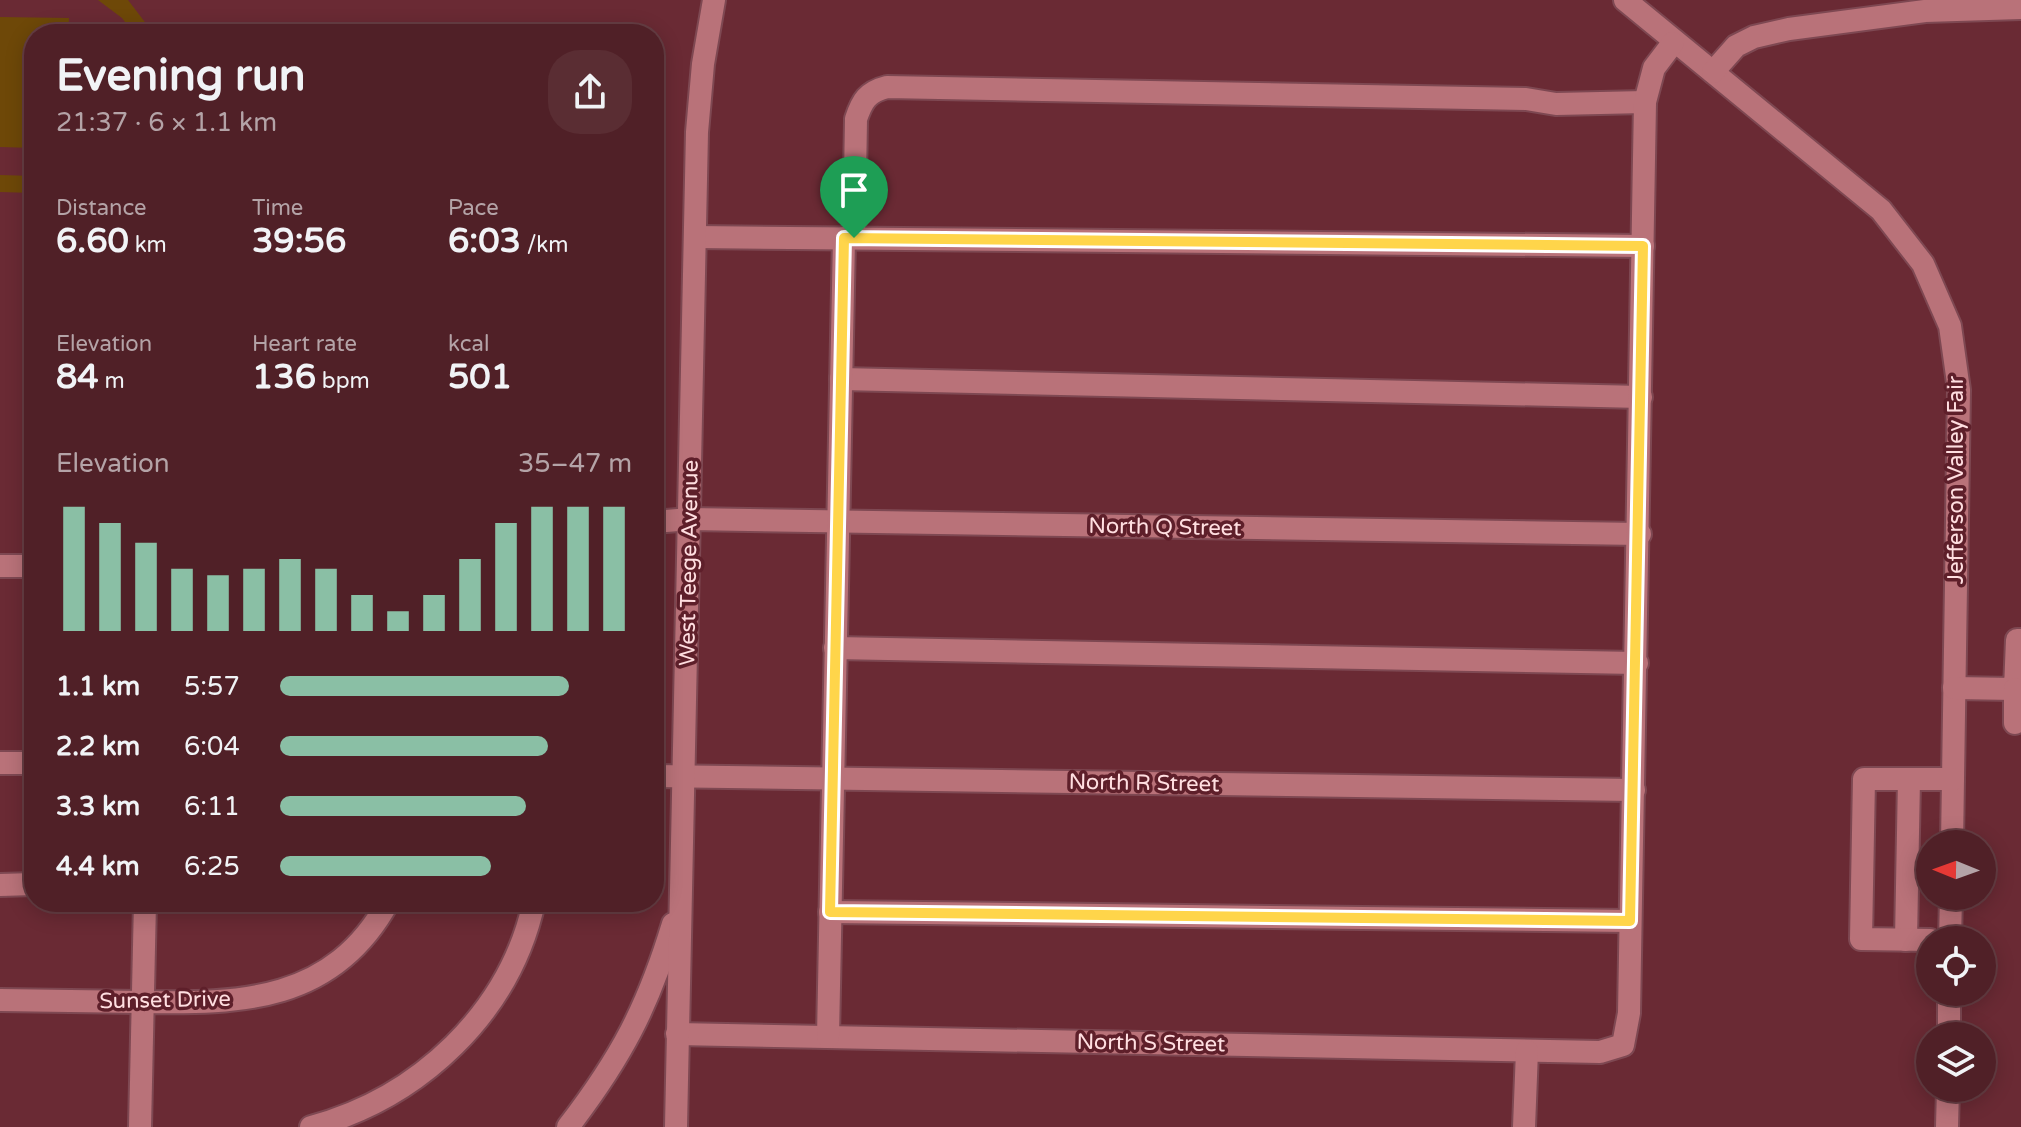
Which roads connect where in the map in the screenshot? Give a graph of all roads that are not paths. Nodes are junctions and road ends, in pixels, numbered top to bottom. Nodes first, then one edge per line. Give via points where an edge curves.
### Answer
1 (714, 0) edge
2 (1625, 0) edge
3 (1961, 4) edge
4 (2021, 8) edge
5 (1673, 43) junction
6 (1713, 72) junction
7 (1645, 102) junction
8 (695, 237) junction
9 (849, 238) junction
10 (1643, 246) junction
11 (841, 379) junction
12 (1641, 397) junction
13 (690, 519) junction
14 (664, 521) edge
15 (838, 521) junction
16 (1640, 534) junction
17 (0, 566) edge
18 (24, 566) edge
19 (2021, 640) edge
20 (835, 648) junction
21 (1637, 663) junction
22 (1954, 688) junction
23 (2015, 689) junction
24 (2015, 723) dead end
25 (0, 763) edge
26 (24, 763) edge
27 (664, 776) edge
28 (684, 777) junction
29 (832, 779) junction
30 (1909, 779) junction
31 (1953, 779) junction
32 (1634, 790) junction
33 (1952, 830) edge
34 (24, 884) edge
35 (0, 885) edge
36 (682, 896) junction
37 (145, 912) edge
38 (382, 912) edge
39 (530, 912) edge
40 (830, 912) junction
41 (1630, 921) junction
42 (1906, 940) junction
43 (1916, 940) edge
44 (0, 1000) edge
45 (143, 1002) junction
46 (677, 1034) junction
47 (828, 1037) junction
48 (1527, 1051) junction
49 (1948, 1102) edge
50 (140, 1127) edge
51 (311, 1127) edge
52 (568, 1127) edge
53 (676, 1127) edge
54 (1524, 1127) edge
55 (1947, 1127) edge

1 - 8 street, West Teege Avenue via 697,132
2 - 5 street, Jefferson Valley Fair
3 - 4 street
3 - 6 street via 1754,37 1736,46
5 - 6 street, Jefferson Valley Fair
5 - 7 street via 1654,68
6 - 22 street, Jefferson Valley Fair via 1881,210 1923,264 1950,326 1959,390
7 - 9 street via 887,87 872,90 856,119
7 - 10 street
8 - 9 street
8 - 13 street, West Teege Avenue
9 - 10 street
9 - 11 street
10 - 12 street
11 - 12 street
11 - 15 street
12 - 16 street
13 - 14 street, North Q Street
13 - 15 street, North Q Street
13 - 28 street, West Teege Avenue
15 - 16 street, North Q Street
15 - 20 street
16 - 21 street
17 - 18 street
19 - 23 street
20 - 21 street
20 - 29 street
21 - 32 street
22 - 23 street
22 - 31 street, Jefferson Valley Fair
23 - 24 street
25 - 26 street
27 - 28 street, North R Street
28 - 29 street, North R Street
28 - 36 street, West Teege Avenue
29 - 32 street, North R Street
29 - 40 street
30 - 31 street
30 - 42 street
30 - 42 street via 1864,779 1861,923 1861,939
31 - 33 street, Jefferson Valley Fair
32 - 41 street
34 - 35 street
36 - 46 street, West Teege Avenue
36 - 52 street via 654,987 625,1048
37 - 45 street
38 - 45 street, Sunset Drive via 351,953 288,990 219,1003
39 - 51 street via 486,1011 453,1048 373,1103
40 - 41 street
40 - 47 street
41 - 48 street, North S Street via 1629,1013 1623,1045 1600,1052
42 - 43 street
44 - 45 street, Sunset Drive
45 - 50 street
46 - 47 street, North S Street
46 - 53 street, West Teege Avenue
47 - 48 street, North S Street
48 - 54 street
49 - 55 street

